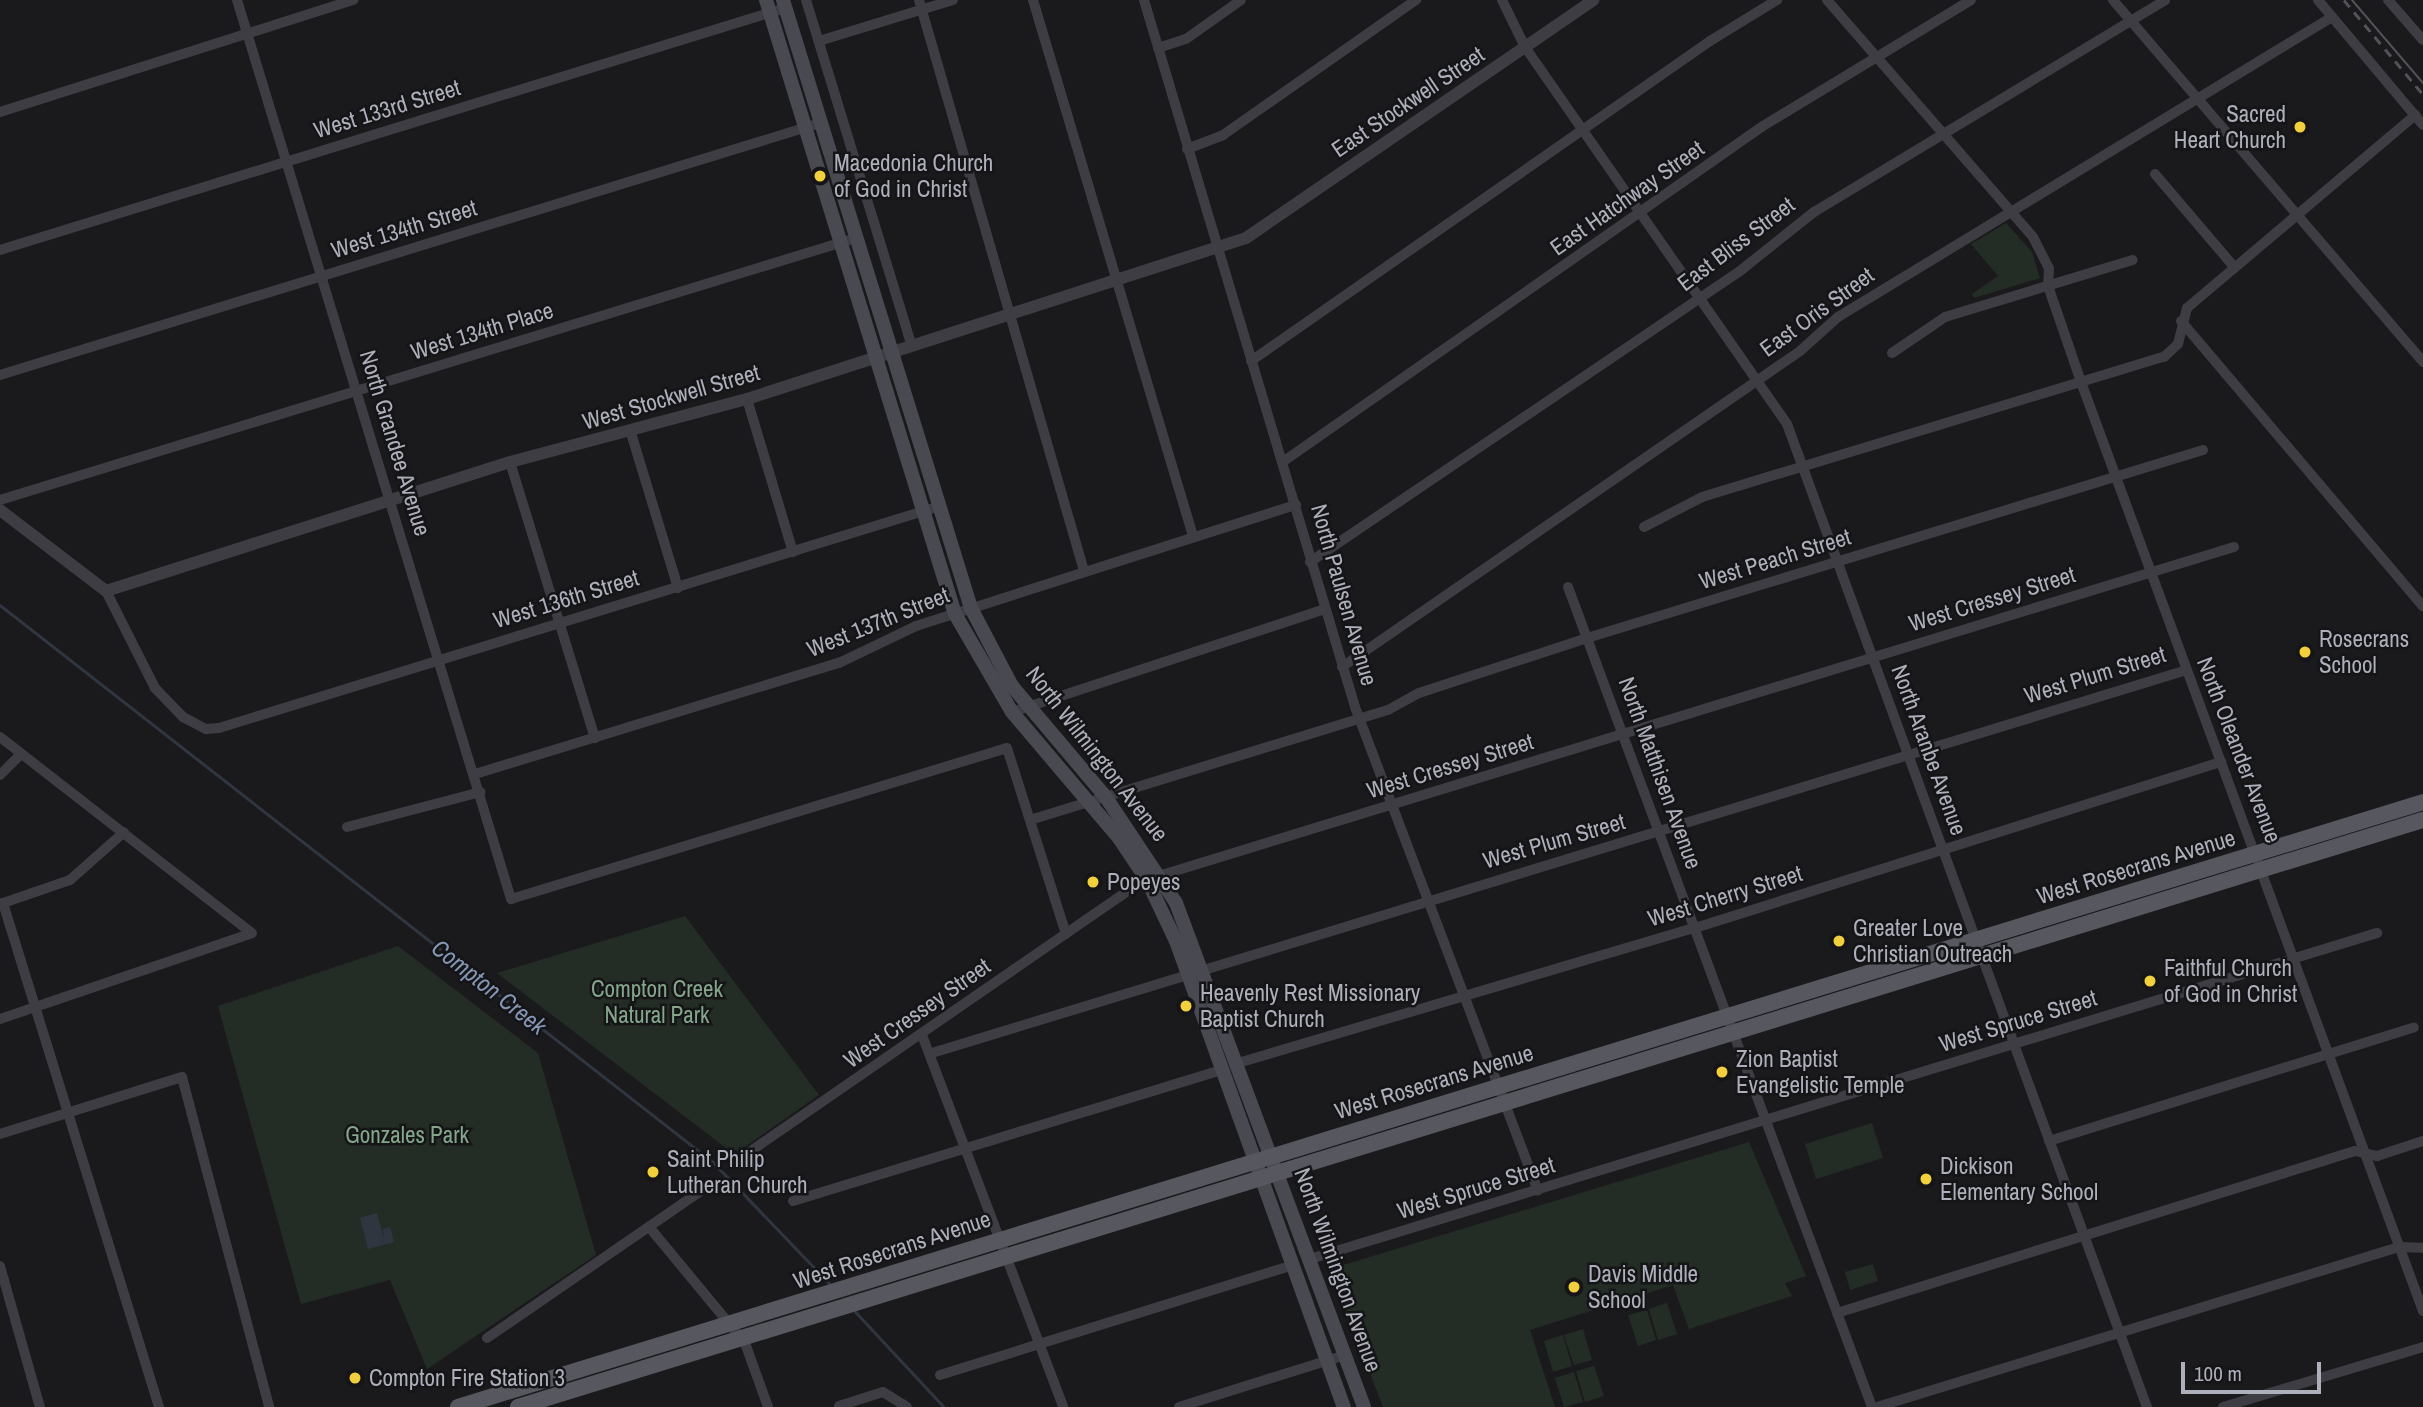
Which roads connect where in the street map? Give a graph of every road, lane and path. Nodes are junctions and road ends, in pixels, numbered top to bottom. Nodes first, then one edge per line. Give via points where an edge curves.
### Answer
1 (237, 0) edge
2 (354, 0) edge
3 (806, 0) edge
4 (953, 0) edge
5 (1033, 0) edge
6 (1144, 0) edge
7 (1241, 0) edge
8 (1416, 0) edge
9 (1502, 0) edge
10 (1593, 0) edge
11 (1777, 0) edge
12 (1827, 0) edge
13 (1970, 0) edge
14 (2113, 0) edge
15 (2165, 0) edge
16 (2318, 0) edge
17 (2388, 0) edge
18 (784, 4) edge
19 (920, 5) edge
20 (768, 6) edge
21 (2332, 17) junction
22 (2131, 21) junction
23 (248, 34) junction
24 (2423, 40) edge
25 (819, 41) junction
26 (1525, 47) junction
27 (1158, 48) junction
28 (1877, 57) junction
29 (2198, 100) junction
30 (0, 112) edge
31 (2415, 115) junction
32 (812, 125) junction
33 (2423, 125) edge
34 (1583, 130) junction
35 (1943, 134) junction
36 (1187, 149) junction
37 (287, 162) junction
38 (2155, 174) dead end
39 (2009, 211) junction
40 (1641, 215) junction
41 (2298, 215) junction
42 (856, 238) junction
43 (1246, 238) joint
44 (841, 243) junction
45 (1216, 247) junction
46 (0, 250) edge
47 (2133, 260) dead end
48 (2235, 268) junction
49 (322, 276) junction
50 (1117, 279) junction
51 (2048, 286) junction
52 (1699, 299) junction
53 (1013, 313) junction
54 (2181, 321) junction
55 (911, 344) junction
56 (891, 352) junction
57 (1892, 353) dead end
58 (876, 357) junction
59 (1251, 361) junction
60 (2423, 362) edge
61 (0, 375) edge
62 (1759, 380) junction
63 (2081, 382) junction
64 (358, 391) junction
65 (747, 399) junction
66 (631, 433) junction
67 (2203, 450) dead end
68 (1284, 461) junction
69 (510, 462) junction
70 (1802, 465) junction
71 (2116, 478) junction
72 (391, 499) junction
73 (0, 500) edge
74 (1296, 505) junction
75 (937, 507) junction
76 (0, 510) edge
77 (922, 512) junction
78 (1644, 527) dead end
79 (1193, 536) junction
80 (2234, 547) dead end
81 (793, 552) junction
82 (1310, 562) junction
83 (1838, 562) junction
84 (1084, 571) junction
85 (2151, 572) junction
86 (678, 587) junction
87 (1568, 587) dead end
88 (2423, 587) edge
89 (106, 591) junction
90 (2413, 595) junction
91 (2423, 606) edge
92 (971, 608) junction
93 (1324, 610) junction
94 (955, 614) junction
95 (559, 623) junction
96 (1587, 638) junction
97 (1873, 657) junction
98 (440, 660) junction
99 (1342, 667) junction
100 (2186, 670) junction
101 (1026, 706) junction
102 (1012, 712) junction
103 (1362, 716) junction
104 (1623, 734) junction
105 (0, 737) edge
106 (594, 737) junction
107 (22, 754) junction
108 (1908, 754) junction
109 (2221, 762) junction
110 (475, 774) junction
111 (0, 775) edge
112 (480, 792) junction
113 (1105, 796) junction
114 (1087, 800) junction
115 (2423, 802) edge
116 (1395, 806) junction
117 (1030, 820) junction
118 (2423, 820) edge
119 (347, 827) dead end
120 (124, 832) junction
121 (1659, 832) junction
122 (1943, 850) junction
123 (2259, 861) junction
124 (1161, 874) junction
125 (1147, 880) junction
126 (1429, 900) junction
127 (1, 903) edge
128 (1695, 928) junction
129 (2378, 933) dead end
130 (1066, 934) junction
131 (1979, 947) junction
132 (2292, 960) junction
133 (1203, 968) junction
134 (1187, 974) junction
135 (1466, 995) junction
136 (35, 1008) junction
137 (0, 1019) edge
138 (1730, 1023) junction
139 (2414, 1027) dead end
140 (922, 1035) junction
141 (2014, 1044) junction
142 (932, 1053) junction
143 (2328, 1054) junction
144 (1238, 1063) junction
145 (1224, 1069) junction
146 (1502, 1093) junction
147 (71, 1112) junction
148 (1766, 1122) junction
149 (0, 1135) edge
150 (2049, 1141) junction
151 (2423, 1141) edge
152 (967, 1150) junction
153 (2364, 1153) junction
154 (743, 1157) dead end
155 (1267, 1164) junction
156 (702, 1190) dead end
157 (1538, 1191) junction
158 (793, 1201) dead end
159 (650, 1228) junction
160 (2085, 1236) junction
161 (1003, 1247) junction
162 (2399, 1247) junction
163 (2423, 1248) edge
164 (1310, 1259) junction
165 (1293, 1265) junction
166 (0, 1266) edge
167 (2423, 1311) edge
168 (1837, 1313) junction
169 (733, 1331) junction
170 (2120, 1334) junction
171 (487, 1338) dead end
172 (1040, 1344) junction
173 (2423, 1347) edge
174 (1345, 1355) junction
175 (1326, 1361) junction
176 (940, 1374) dead end
177 (839, 1406) edge
178 (40, 1407) edge
179 (159, 1407) edge
180 (269, 1407) edge
181 (458, 1407) edge
182 (518, 1407) edge
183 (768, 1407) edge
184 (907, 1407) edge
185 (1063, 1407) edge
186 (1179, 1407) edge
187 (1344, 1407) edge
188 (1364, 1407) edge
189 (1875, 1407) edge
190 (2147, 1407) edge
191 (2223, 1407) edge

1 - 23 street, North Grandee Avenue
2 - 23 street
3 - 25 street
4 - 19 street
5 - 50 street
6 - 27 street, North Paulsen Avenue
7 - 27 street via 1186,39
8 - 36 street via 1223,135
9 - 26 street, North Aranbe Avenue
10 - 26 street, East Stockwell Street
11 - 34 street
12 - 28 street, North Oleander Avenue
13 - 28 street, East Hatchway Street
14 - 22 street
15 - 22 street, East Bliss Street
16 - 21 street
17 - 24 street
18 - 20 street, West 133rd Street
18 - 32 main road, North Wilmington Avenue
19 - 25 street
19 - 53 street
20 - 32 main road, North Wilmington Avenue
20 - 37 street, West 133rd Street
21 - 29 street, East Oris Street
21 - 31 street
22 - 29 street
22 - 35 street, East Bliss Street
23 - 30 street
23 - 37 street, North Grandee Avenue
25 - 55 street
26 - 34 street, North Aranbe Avenue
26 - 43 street, East Stockwell Street
27 - 36 street, North Paulsen Avenue
28 - 35 street, North Oleander Avenue
28 - 40 street, East Hatchway Street via 1763,126
29 - 39 street, East Oris Street
29 - 41 street
31 - 33 street
31 - 41 street
32 - 42 main road, North Wilmington Avenue
32 - 44 main road, North Wilmington Avenue
32 - 49 street, West 134th Street
34 - 40 street, North Aranbe Avenue
34 - 59 street
35 - 39 street, North Oleander Avenue
35 - 52 street, East Bliss Street via 1814,212
36 - 45 street, North Paulsen Avenue
37 - 46 street, West 133rd Street
37 - 49 street, North Grandee Avenue
38 - 48 street
39 - 51 street, North Oleander Avenue via 2040,250 2049,268
39 - 62 street, East Oris Street via 1838,317
40 - 52 street, North Aranbe Avenue
40 - 68 street, East Hatchway Street
41 - 48 street
41 - 60 street
42 - 44 street, West 134th Place
42 - 56 main road, North Wilmington Avenue
43 - 45 street, West Stockwell Street
44 - 58 main road, North Wilmington Avenue
44 - 64 street, West 134th Place
45 - 50 street, West Stockwell Street
45 - 59 street, North Paulsen Avenue
47 - 51 street
48 - 54 street via 2188,308
49 - 61 street, West 134th Street
49 - 64 street, North Grandee Avenue
50 - 53 street, West Stockwell Street
50 - 79 street
51 - 57 street via 1945,317
51 - 63 street, North Oleander Avenue
52 - 62 street, North Aranbe Avenue
52 - 82 street, East Bliss Street
53 - 55 street, West Stockwell Street
53 - 84 street
54 - 63 street via 2173,352
54 - 90 street
55 - 56 street, West Stockwell Street
56 - 58 street, West Stockwell Street
56 - 75 main road, North Wilmington Avenue
58 - 65 street, West Stockwell Street
58 - 77 main road, North Wilmington Avenue
59 - 68 street, North Paulsen Avenue
62 - 70 street, North Aranbe Avenue via 1787,424
62 - 99 street, East Oris Street
63 - 70 street
63 - 71 street, North Oleander Avenue
64 - 72 street, North Grandee Avenue
64 - 73 street, West 134th Place
65 - 66 street, West Stockwell Street
65 - 81 street
66 - 69 street, West Stockwell Street
66 - 86 street
67 - 71 street, West Peach Street
68 - 74 street, North Paulsen Avenue
69 - 72 street, West Stockwell Street
69 - 95 street
70 - 78 street via 1680,505
70 - 83 street, North Aranbe Avenue
71 - 83 street, West Peach Street
71 - 85 street, North Oleander Avenue
72 - 89 street, West Stockwell Street
72 - 98 street, North Grandee Avenue
74 - 79 street, West 137th Street
74 - 82 street, North Paulsen Avenue
75 - 77 street, West 136th Street
75 - 92 main road, North Wilmington Avenue
76 - 89 street
77 - 81 street, West 136th Street
77 - 94 main road, North Wilmington Avenue
79 - 84 street, West 137th Street
80 - 85 street, West Cressey Street
81 - 86 street, West 136th Street
82 - 93 street, North Paulsen Avenue
83 - 96 street, West Peach Street
83 - 97 street, North Aranbe Avenue
84 - 92 street, West 137th Street
85 - 97 street, West Cressey Street
85 - 100 street, North Oleander Avenue
86 - 95 street, West 136th Street
87 - 96 street, North Matthisen Avenue
88 - 90 street
89 - 98 street, West 136th Street via 155,688 183,717 206,729
90 - 91 street
92 - 94 street, West 137th Street
92 - 101 main road, North Wilmington Avenue
93 - 99 street, North Paulsen Avenue
93 - 101 street
94 - 102 main road, North Wilmington Avenue
94 - 106 street, West 137th Street via 916,626 839,663
95 - 98 street, West 136th Street
95 - 106 street
96 - 103 street, West Peach Street
96 - 104 street, North Matthisen Avenue
97 - 104 street, West Cressey Street
97 - 108 street, North Aranbe Avenue
98 - 110 street, North Grandee Avenue
99 - 103 street, North Paulsen Avenue
100 - 108 street, West Plum Street
100 - 109 street, North Oleander Avenue
101 - 102 street
101 - 113 main road, North Wilmington Avenue
102 - 114 main road, North Wilmington Avenue
103 - 113 street, West Peach Street
103 - 116 street, North Paulsen Avenue
104 - 116 street, West Cressey Street
104 - 121 street, North Matthisen Avenue
105 - 107 street
106 - 110 street, West 137th Street
107 - 111 street
107 - 120 street
108 - 121 street, West Plum Street
108 - 122 street, North Aranbe Avenue
109 - 122 street, West Cherry Street
109 - 123 street, North Oleander Avenue
110 - 112 street, North Grandee Avenue
112 - 117 street, North Grandee Avenue via 511,899 1007,748
112 - 119 street
113 - 114 street, West Peach Street
113 - 124 main road, North Wilmington Avenue
114 - 117 street, West Peach Street
114 - 125 main road, North Wilmington Avenue
115 - 123 main road, West Rosecrans Avenue
116 - 124 street, West Cressey Street
116 - 126 street, North Paulsen Avenue
117 - 130 street
118 - 123 main road, West Rosecrans Avenue
120 - 127 street via 70,880
120 - 136 street via 252,933
121 - 126 street, West Plum Street
121 - 128 street, North Matthisen Avenue
122 - 128 street, West Cherry Street
122 - 131 street, North Aranbe Avenue
123 - 131 main road, West Rosecrans Avenue
123 - 132 street, North Oleander Avenue
124 - 125 street, West Cressey Street
124 - 133 main road, North Wilmington Avenue
125 - 130 street, West Cressey Street
125 - 134 main road, North Wilmington Avenue
126 - 133 street, West Plum Street
126 - 135 street, North Paulsen Avenue
127 - 136 street
128 - 135 street, West Cherry Street
128 - 138 street, North Matthisen Avenue
129 - 132 street, West Spruce Street
130 - 140 street, West Cressey Street
131 - 138 main road, West Rosecrans Avenue
131 - 141 street, North Aranbe Avenue
132 - 141 street, West Spruce Street
132 - 143 street, North Oleander Avenue
133 - 134 street, West Plum Street
133 - 144 main road, North Wilmington Avenue
134 - 142 street, West Plum Street
134 - 145 main road, North Wilmington Avenue
135 - 144 street, West Cherry Street
135 - 146 street, North Paulsen Avenue
136 - 137 street
136 - 147 street
138 - 146 main road, West Rosecrans Avenue
138 - 148 street, North Matthisen Avenue
139 - 143 street
140 - 142 street
140 - 154 street, West Cressey Street
141 - 148 street, West Spruce Street
141 - 150 street, North Aranbe Avenue
142 - 152 street
143 - 150 street
143 - 153 street, North Oleander Avenue
144 - 155 main road, North Wilmington Avenue
145 - 152 street
145 - 155 main road, North Wilmington Avenue
146 - 155 main road, West Rosecrans Avenue
146 - 157 street, North Paulsen Avenue
147 - 149 street
147 - 179 street
147 - 180 street via 182,1077
148 - 157 street, West Spruce Street
148 - 168 street, North Matthisen Avenue
150 - 160 street, North Aranbe Avenue
151 - 153 street via 2377,1156
152 - 158 street
152 - 161 street
153 - 160 street
153 - 162 street, North Oleander Avenue
155 - 161 main road, West Rosecrans Avenue
155 - 164 main road, North Wilmington Avenue
155 - 165 main road, North Wilmington Avenue
156 - 159 street
157 - 164 street, West Spruce Street
159 - 169 street
159 - 171 street
160 - 168 street
160 - 170 street, North Aranbe Avenue
161 - 169 main road, West Rosecrans Avenue
161 - 172 street
162 - 163 street
162 - 167 street, North Oleander Avenue
162 - 170 street
164 - 174 main road, North Wilmington Avenue
165 - 172 street
165 - 175 main road, North Wilmington Avenue
166 - 178 street
168 - 189 street, North Matthisen Avenue
169 - 181 main road, West Rosecrans Avenue
169 - 182 main road, West Rosecrans Avenue
169 - 183 street
170 - 189 street
170 - 190 street
172 - 176 street
172 - 185 street
173 - 191 street
174 - 175 street
174 - 188 main road, North Wilmington Avenue
175 - 186 street
175 - 187 main road, North Wilmington Avenue
177 - 184 street via 891,1393

